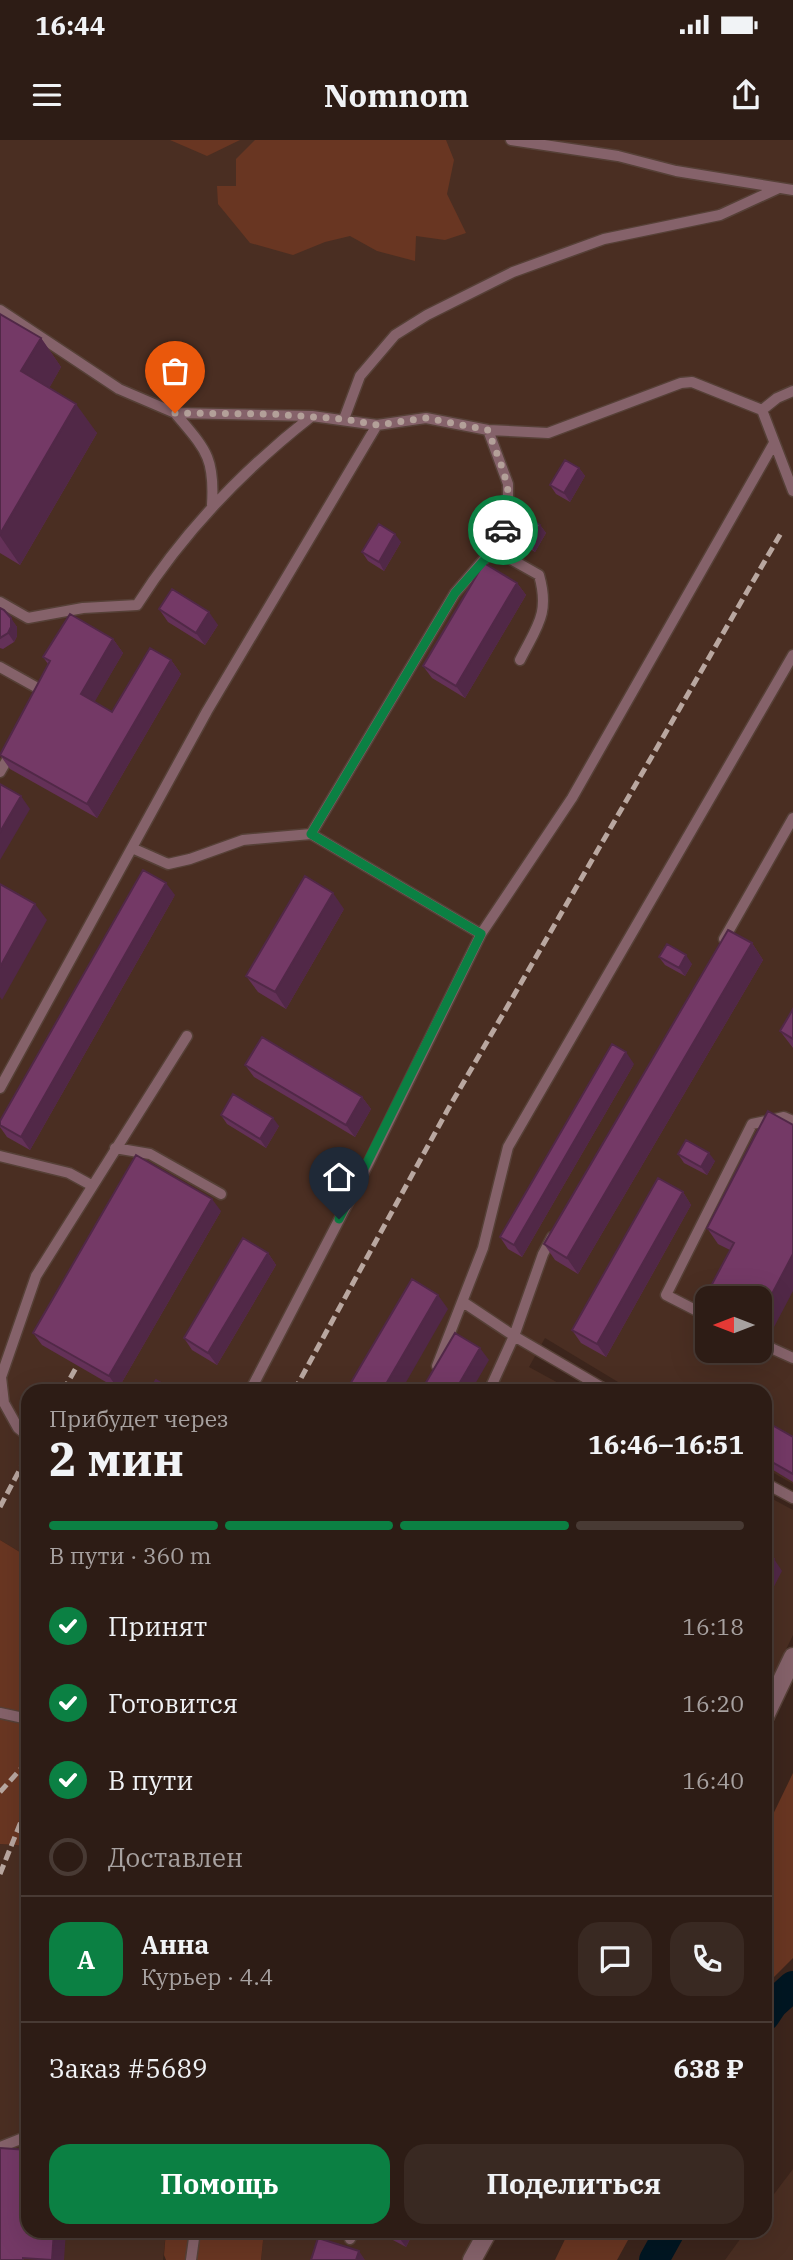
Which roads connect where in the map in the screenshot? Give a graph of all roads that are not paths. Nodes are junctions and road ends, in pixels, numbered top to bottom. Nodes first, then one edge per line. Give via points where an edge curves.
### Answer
1 (511, 140) edge
2 (779, 188) junction
3 (793, 190) edge
4 (0, 310) edge
5 (793, 391) edge
6 (762, 410) junction
7 (175, 413) junction
8 (312, 416) junction
9 (344, 419) junction
10 (377, 425) junction
11 (488, 430) junction
12 (774, 443) junction
13 (793, 491) edge
14 (212, 505) junction
15 (494, 549) junction
16 (0, 602) edge
17 (83, 608) junction
18 (76, 619) edge
19 (793, 655) edge
20 (520, 660) dead end
21 (0, 667) edge
22 (37, 703) edge
23 (18, 738) edge
24 (0, 772) edge
25 (793, 818) edge
26 (311, 834) junction
27 (132, 848) junction
28 (481, 934) junction
29 (716, 951) edge
30 (187, 1036) dead end
31 (0, 1088) edge
32 (793, 1121) edge
33 (115, 1148) junction
34 (0, 1156) edge
35 (91, 1185) junction
36 (221, 1194) dead end
37 (556, 1230) edge
38 (463, 1303) junction
39 (695, 1310) edge
40 (514, 1336) junction
41 (772, 1347) edge
42 (791, 1354) edge
43 (429, 1380) edge
44 (254, 1384) edge
45 (492, 1384) edge
46 (596, 1384) edge
47 (21, 1430) edge
48 (772, 1487) edge
49 (793, 1498) edge
50 (793, 1657) edge
51 (772, 1701) edge
52 (0, 1713) edge
53 (21, 1718) edge
54 (21, 2139) edge
55 (0, 2147) edge
56 (194, 2238) edge
57 (484, 2238) edge
58 (191, 2260) edge
59 (472, 2260) edge

1 - 2 lane
2 - 3 lane
2 - 9 lane via 720,215 604,239 539,262 426,315 395,335 360,376
4 - 7 lane via 119,389
5 - 6 lane
6 - 11 lane via 692,382 548,433
6 - 12 lane
7 - 8 lane
7 - 14 lane via 205,449 214,477
8 - 9 lane
8 - 14 lane
9 - 10 lane
10 - 11 lane via 426,418
10 - 27 lane via 207,711
11 - 15 lane via 508,484 508,520
12 - 13 lane
12 - 28 lane via 572,798
14 - 17 lane via 137,605
15 - 20 lane via 539,575 544,592 544,613
15 - 26 lane via 455,593
16 - 17 lane via 28,618
17 - 18 lane
19 - 38 lane via 508,1147 484,1248
21 - 22 lane via 43,687
23 - 24 lane
25 - 29 lane
26 - 27 lane via 243,840 168,864
26 - 28 lane
27 - 31 lane
28 - 44 lane
30 - 33 lane
32 - 39 lane via 784,1117 752,1124 666,1295
33 - 35 lane
33 - 36 lane via 150,1154
34 - 35 lane via 69,1173
35 - 47 lane via 36,1276 1,1377 4,1403
37 - 40 lane
38 - 40 lane
38 - 43 lane
40 - 45 lane
40 - 46 lane
41 - 42 lane
48 - 49 lane
50 - 51 street
52 - 53 lane
54 - 55 lane
56 - 58 lane
57 - 59 street

